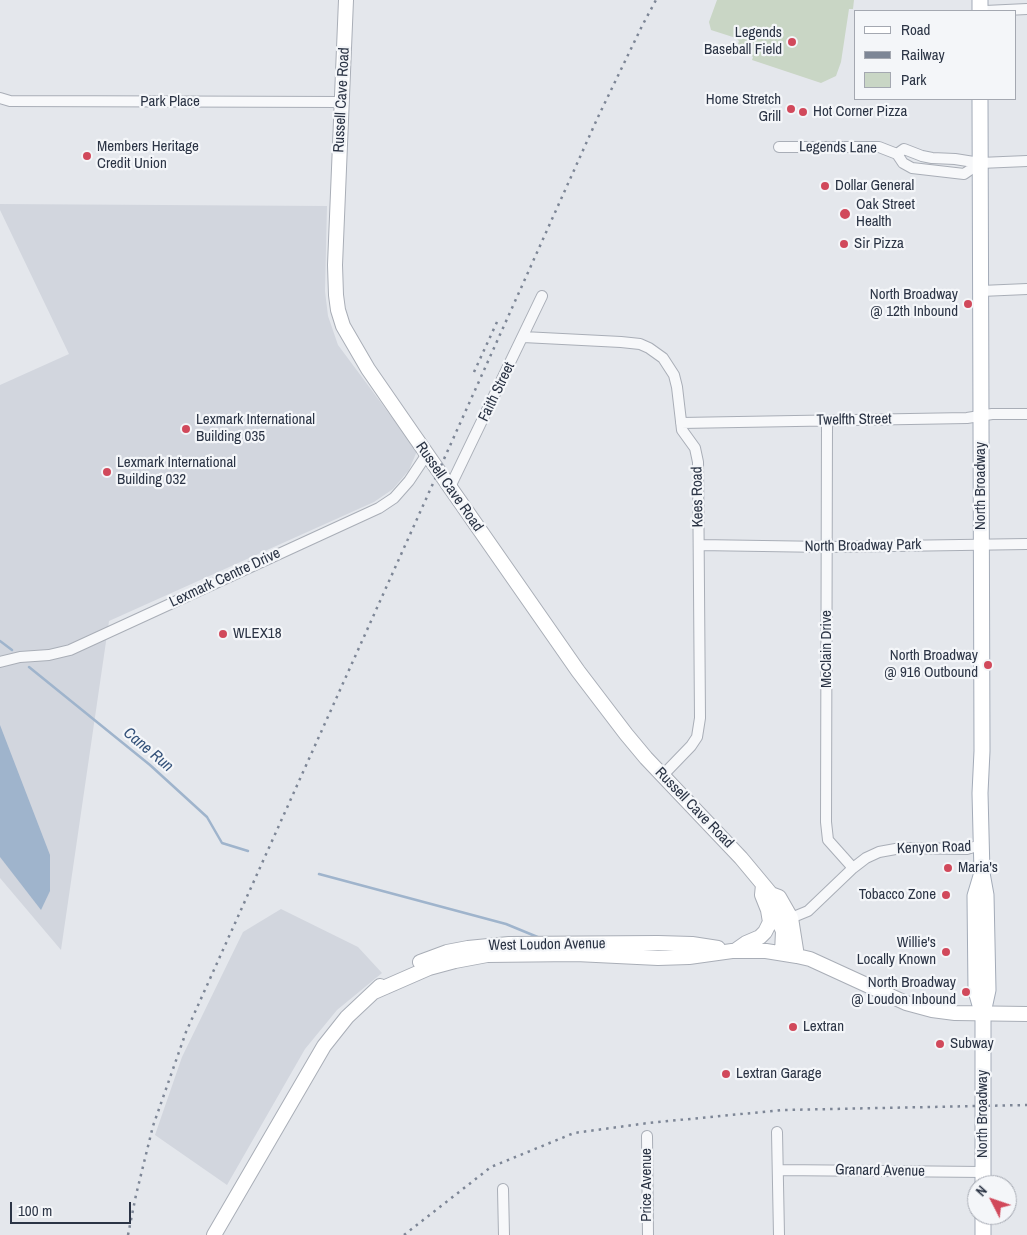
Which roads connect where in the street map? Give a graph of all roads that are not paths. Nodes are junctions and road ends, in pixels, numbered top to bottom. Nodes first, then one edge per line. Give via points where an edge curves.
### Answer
1 (346, 0) edge
2 (1027, 9) edge
3 (1006, 10) edge
4 (0, 98) edge
5 (980, 100) edge
6 (341, 102) junction
7 (779, 147) dead end
8 (1027, 161) edge
9 (980, 163) junction
10 (1027, 289) edge
11 (981, 291) junction
12 (542, 296) dead end
13 (523, 338) junction
14 (1027, 414) edge
15 (980, 417) junction
16 (827, 421) junction
17 (681, 423) junction
18 (427, 454) junction
19 (450, 488) junction
20 (981, 544) junction
21 (1027, 544) edge
22 (699, 545) junction
23 (827, 547) junction
24 (0, 662) edge
25 (663, 775) junction
26 (981, 845) junction
27 (853, 868) junction
28 (767, 890) junction
29 (791, 918) junction
30 (734, 951) junction
31 (782, 953) junction
32 (797, 956) junction
33 (983, 1013) junction
34 (1027, 1014) edge
35 (777, 1132) dead end
36 (647, 1136) dead end
37 (778, 1170) junction
38 (983, 1175) edge
39 (967, 1178) edge
40 (503, 1188) dead end
41 (214, 1235) edge
42 (504, 1235) edge
43 (648, 1235) edge
44 (779, 1235) edge

1 - 6 street, Russell Cave Road
2 - 3 street
4 - 6 street, Park Place via 10,101
5 - 9 main road, North Broadway
6 - 18 street, Russell Cave Road via 335,265 338,310 343,326 363,361
7 - 9 street, Legends Lane via 879,147 897,154 912,168 964,174
8 - 9 street
9 - 11 main road, North Broadway
10 - 11 street
11 - 15 main road, North Broadway
12 - 13 street, Faith Street
13 - 17 street, Kees Road via 633,342 648,348 663,358 674,375
13 - 19 street, Faith Street
14 - 15 street, Twelfth Street
15 - 16 street, Twelfth Street
15 - 20 main road, North Broadway
16 - 17 street, Twelfth Street
16 - 23 street, McClain Drive
17 - 22 street, Kees Road via 684,434 695,448 698,462
18 - 19 street, Russell Cave Road
18 - 24 street, Lexmark Centre Drive via 394,498 379,508 70,650
19 - 25 street, Russell Cave Road via 578,671 626,734
20 - 21 street, North Broadway Park
20 - 23 street, North Broadway Park
20 - 26 main road, North Broadway
22 - 23 street, North Broadway Park
22 - 25 street, Kees Road via 699,727 691,746
23 - 27 street, McClain Drive via 826,831 828,840
25 - 28 street, Russell Cave Road
26 - 27 street, Kenyon Road via 967,849 889,849 866,858
26 - 33 main road, North Broadway via 982,873 975,896 976,991
27 - 29 street, Kenyon Road via 808,911
28 - 29 street, Russell Cave Road via 779,897
28 - 30 street via 762,895 770,922 765,932
28 - 31 street, Russell Cave Road via 782,931
29 - 32 street, Russell Cave Road
30 - 31 street, West Loudon Avenue
30 - 41 street, West Loudon Avenue via 692,944 658,943 478,946 425,960 388,978 347,1017 324,1046
31 - 32 street, West Loudon Avenue
32 - 33 street, West Loudon Avenue via 906,1003 955,1013
33 - 34 street, West Loudon Avenue
33 - 38 main road, North Broadway
35 - 37 street
36 - 43 street, Price Avenue
37 - 39 street, Granard Avenue
37 - 44 street
40 - 42 street

